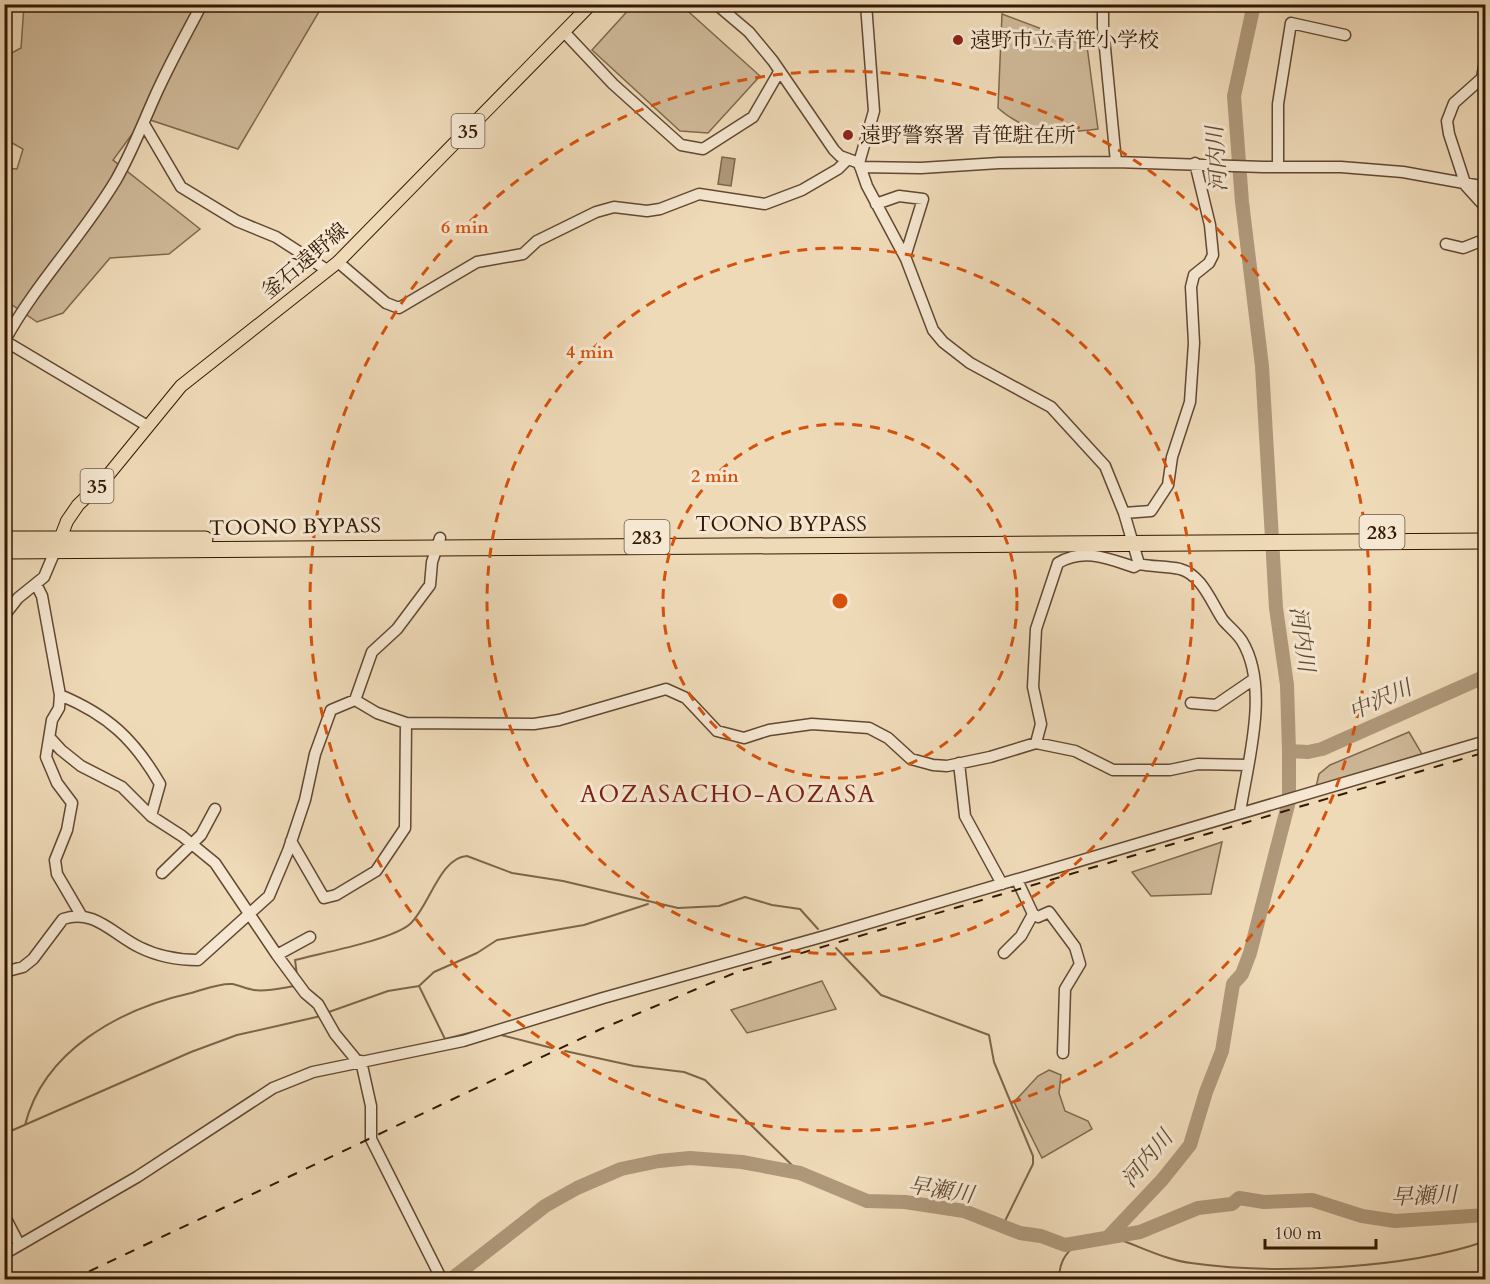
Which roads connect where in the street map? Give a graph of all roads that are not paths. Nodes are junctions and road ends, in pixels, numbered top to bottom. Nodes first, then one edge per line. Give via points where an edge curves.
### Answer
1 (202, 4) edge
2 (591, 4) edge
3 (716, 4) edge
4 (866, 4) edge
5 (1103, 4) edge
6 (565, 33) junction
7 (1345, 35) dead end
8 (1485, 55) edge
9 (779, 72) junction
10 (144, 124) junction
11 (847, 160) junction
12 (1116, 162) junction
13 (1199, 164) junction
14 (859, 165) junction
15 (1278, 167) junction
16 (1466, 186) junction
17 (1485, 187) edge
18 (876, 204) junction
19 (1485, 208) edge
20 (1485, 239) edge
21 (1446, 244) dead end
22 (905, 257) junction
23 (338, 262) junction
24 (327, 270) junction
25 (5, 341) edge
26 (146, 425) junction
27 (1124, 513) junction
28 (1485, 532) edge
29 (1362, 537) junction
30 (1130, 538) junction
31 (4, 539) edge
32 (1485, 540) edge
33 (438, 542) junction
34 (57, 545) junction
35 (4, 551) edge
36 (1138, 564) junction
37 (36, 584) junction
38 (4, 616) edge
39 (1254, 679) junction
40 (60, 694) junction
41 (355, 700) junction
42 (1191, 703) dead end
43 (406, 723) junction
44 (50, 738) junction
45 (1485, 741) edge
46 (1036, 743) junction
47 (959, 763) junction
48 (1247, 765) junction
49 (215, 809) dead end
50 (1240, 812) junction
51 (151, 816) junction
52 (291, 841) junction
53 (189, 844) junction
54 (162, 873) dead end
55 (1017, 880) junction
56 (1002, 884) junction
57 (247, 914) junction
58 (1032, 914) junction
59 (81, 915) junction
60 (310, 937) dead end
61 (1004, 953) dead end
62 (277, 955) junction
63 (4, 972) edge
64 (1063, 1053) dead end
65 (359, 1061) junction
66 (4, 1215) edge
67 (19, 1244) junction
68 (4, 1254) edge
69 (442, 1280) edge

1 - 10 street via 174,55
2 - 6 main road, 釜石遠野線 / 35
3 - 9 street via 749,33
4 - 14 street via 874,111
5 - 12 street
6 - 9 street via 613,84 681,145 703,149 753,117
6 - 23 main road, 釜石遠野線 / 35
7 - 15 street via 1291,23 1278,104
8 - 16 street via 1482,78 1454,103 1447,121
9 - 11 street via 834,150
10 - 24 street via 181,187 237,221 276,237
10 - 25 street via 105,198 13,323
11 - 14 street
11 - 23 street via 802,190 765,204 699,194 660,209 614,207 596,212 537,241 524,254 477,262 399,308 386,303
12 - 13 street
12 - 14 street via 921,168
13 - 15 street
13 - 27 street via 1214,246 1209,263 1194,275 1191,286 1194,343 1190,402 1168,485 1151,511
14 - 18 street
15 - 16 street via 1341,166 1393,171
16 - 17 street
16 - 19 street
18 - 22 street
18 - 22 street via 899,196 922,199
20 - 21 street via 1463,248
22 - 27 street via 929,321 943,342 970,363 1051,407 1105,466
23 - 24 main road, 釜石遠野線 / 35
24 - 26 main road, 釜石遠野線 / 35 via 180,386
25 - 26 street
26 - 34 main road, 釜石遠野線 / 35 via 105,479 78,505
27 - 30 street
28 - 29 highway, TOONO BYPASS / 283
29 - 30 highway, TOONO BYPASS / 283
29 - 32 highway, TOONO BYPASS / 283
30 - 33 highway, TOONO BYPASS / 283
30 - 36 street
31 - 34 highway, TOONO BYPASS / 283
33 - 34 highway, TOONO BYPASS / 283
33 - 41 street via 430,585 397,629 372,652
34 - 35 highway, TOONO BYPASS / 283
34 - 37 street via 47,573
36 - 39 street via 1191,573 1242,641
36 - 46 street via 1134,567 1086,553 1058,563 1036,629 1033,687 1041,724
37 - 38 street
37 - 40 street via 42,596
39 - 42 street via 1216,705
39 - 48 street via 1257,720
40 - 44 street
40 - 51 street via 92,708 139,751 160,784
41 - 43 street
41 - 52 street via 331,710
43 - 47 street via 534,724 666,689 686,698 717,731 744,738 812,724 869,728 888,738 911,759 933,765
43 - 52 street via 405,828 376,871 324,898
44 - 51 street via 81,766 122,787
44 - 59 street via 46,757 57,783 72,802 67,830 55,860 57,874
45 - 50 street
46 - 47 street
46 - 48 street via 1075,751 1113,770
47 - 56 street via 965,816
48 - 50 street
49 - 53 street via 201,835
50 - 55 street
51 - 53 street
52 - 57 street via 268,896
53 - 54 street
53 - 57 street via 215,863
55 - 56 street
55 - 58 street
56 - 65 street via 463,1041
57 - 59 street via 198,960 180,960 140,947 106,925
57 - 62 street
58 - 61 street via 1021,936
58 - 64 street via 1038,917 1049,912 1075,947 1080,964 1065,989
59 - 63 street via 63,919 33,959 23,967
60 - 62 street
62 - 65 street
65 - 67 street via 313,1072 273,1088 137,1177
65 - 69 street via 371,1106 371,1139
66 - 67 street
67 - 68 street

